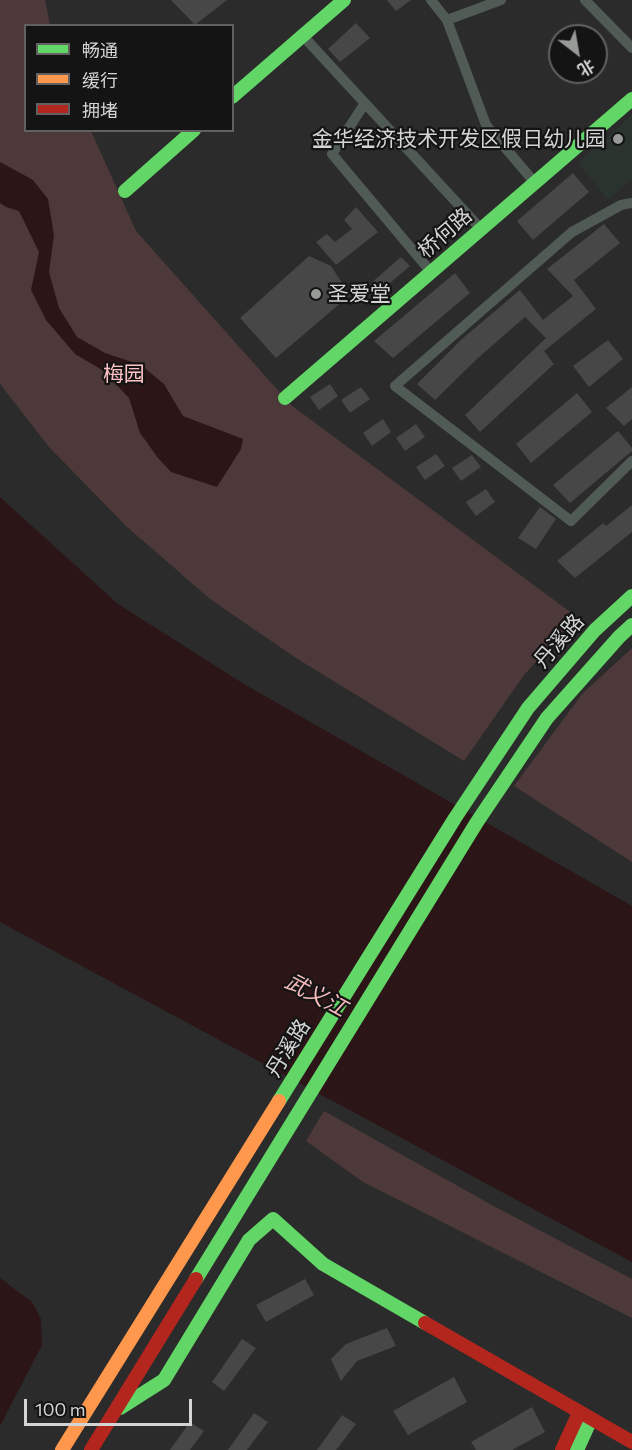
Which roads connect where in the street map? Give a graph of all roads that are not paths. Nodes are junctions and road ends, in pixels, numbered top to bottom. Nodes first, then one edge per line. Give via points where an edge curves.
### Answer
1 (344, 0) edge
2 (431, 0) edge
3 (501, 0) edge
4 (592, 2) edge
5 (447, 20) junction
6 (303, 36) junction
7 (632, 48) edge
8 (234, 95) edge
9 (632, 99) edge
10 (365, 104) junction
11 (192, 132) edge
12 (535, 183) junction
13 (125, 191) dead end
14 (632, 203) edge
15 (481, 229) junction
16 (431, 272) junction
17 (285, 398) dead end
18 (632, 460) edge
19 (632, 596) edge
20 (632, 625) edge
21 (117, 1410) junction
22 (585, 1416) junction
23 (632, 1442) edge
24 (62, 1450) edge
25 (91, 1450) edge
26 (562, 1450) edge
27 (577, 1450) edge

1 - 6 main road
2 - 5 street
3 - 5 street
4 - 7 street
5 - 12 street via 486,125
6 - 8 main road
6 - 10 street
9 - 12 main road, 桥何路
10 - 15 street
10 - 16 street via 332,154
11 - 13 main road
12 - 15 main road, 桥何路
14 - 18 street via 572,232 394,386 571,521
15 - 16 main road, 桥何路
16 - 17 main road, 桥何路
19 - 24 main road, 丹溪路 via 595,630 528,708 455,818
20 - 21 main road, 丹溪路 via 547,718 477,822
21 - 22 main road via 164,1380 249,1240 273,1219 323,1264
21 - 25 main road, 丹溪路
22 - 23 main road
22 - 26 main road
22 - 27 main road

